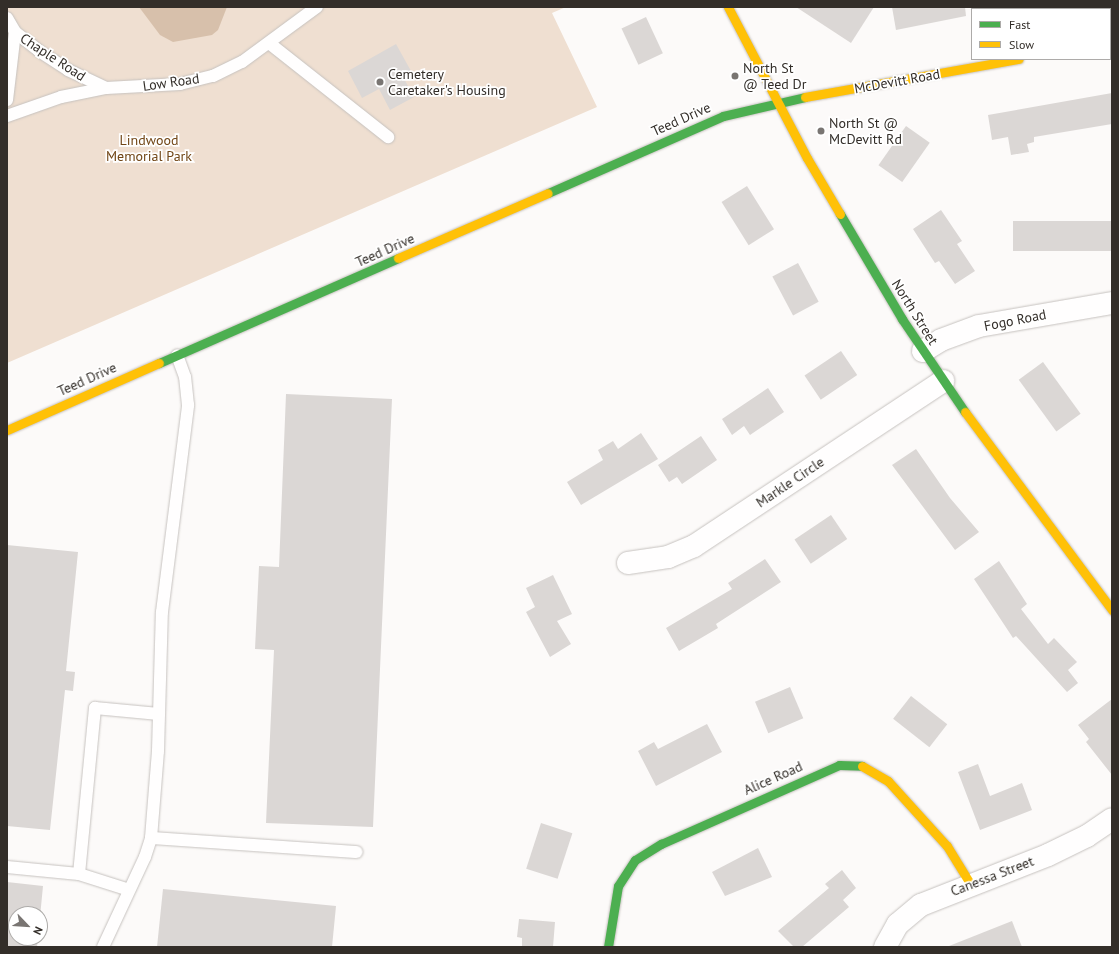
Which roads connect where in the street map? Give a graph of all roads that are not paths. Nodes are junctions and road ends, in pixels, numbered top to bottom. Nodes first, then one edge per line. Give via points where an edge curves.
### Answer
1 (317, 7) edge
2 (728, 7) edge
3 (7, 18) edge
4 (15, 32) junction
5 (269, 43) junction
6 (1013, 60) edge
7 (106, 88) junction
8 (7, 100) edge
9 (776, 102) junction
10 (7, 116) edge
11 (388, 137) dead end
12 (1112, 303) edge
13 (923, 351) junction
14 (177, 355) junction
15 (943, 381) junction
16 (7, 430) edge
17 (628, 563) dead end
18 (1109, 600) edge
19 (159, 714) junction
20 (1112, 819) edge
21 (151, 838) junction
22 (357, 852) dead end
23 (7, 867) edge
24 (79, 874) junction
25 (971, 885) junction
26 (129, 890) junction
27 (103, 947) edge
28 (608, 947) edge
29 (885, 947) edge

1 - 5 lane, Low Road
2 - 9 street, North Street
3 - 4 lane, Chaple Road
4 - 7 lane, Chaple Road via 68,70
4 - 8 lane
5 - 7 lane, Low Road via 242,62 213,76 180,84
5 - 11 lane
6 - 9 street, McDevitt Road
7 - 10 lane, Low Road via 61,98
9 - 13 street, North Street via 834,206
9 - 14 street, Teed Drive via 716,119
12 - 13 street, Fogo Road via 979,326 941,340
13 - 15 street, North Street
14 - 16 street, Teed Drive
14 - 19 lane via 185,377 188,405 164,593
15 - 17 street, Markle Circle via 694,546 668,557
15 - 18 street, North Street via 1007,472
19 - 21 lane
19 - 24 lane via 95,708
20 - 25 street, Canessa Street via 1068,846
21 - 22 lane
21 - 26 lane
23 - 24 lane
24 - 26 lane
25 - 28 street, Alice Road via 947,846 888,781 864,766 839,765 661,844 636,860 618,886
25 - 29 street, Canessa Street via 935,898 908,914 898,924
26 - 27 lane

